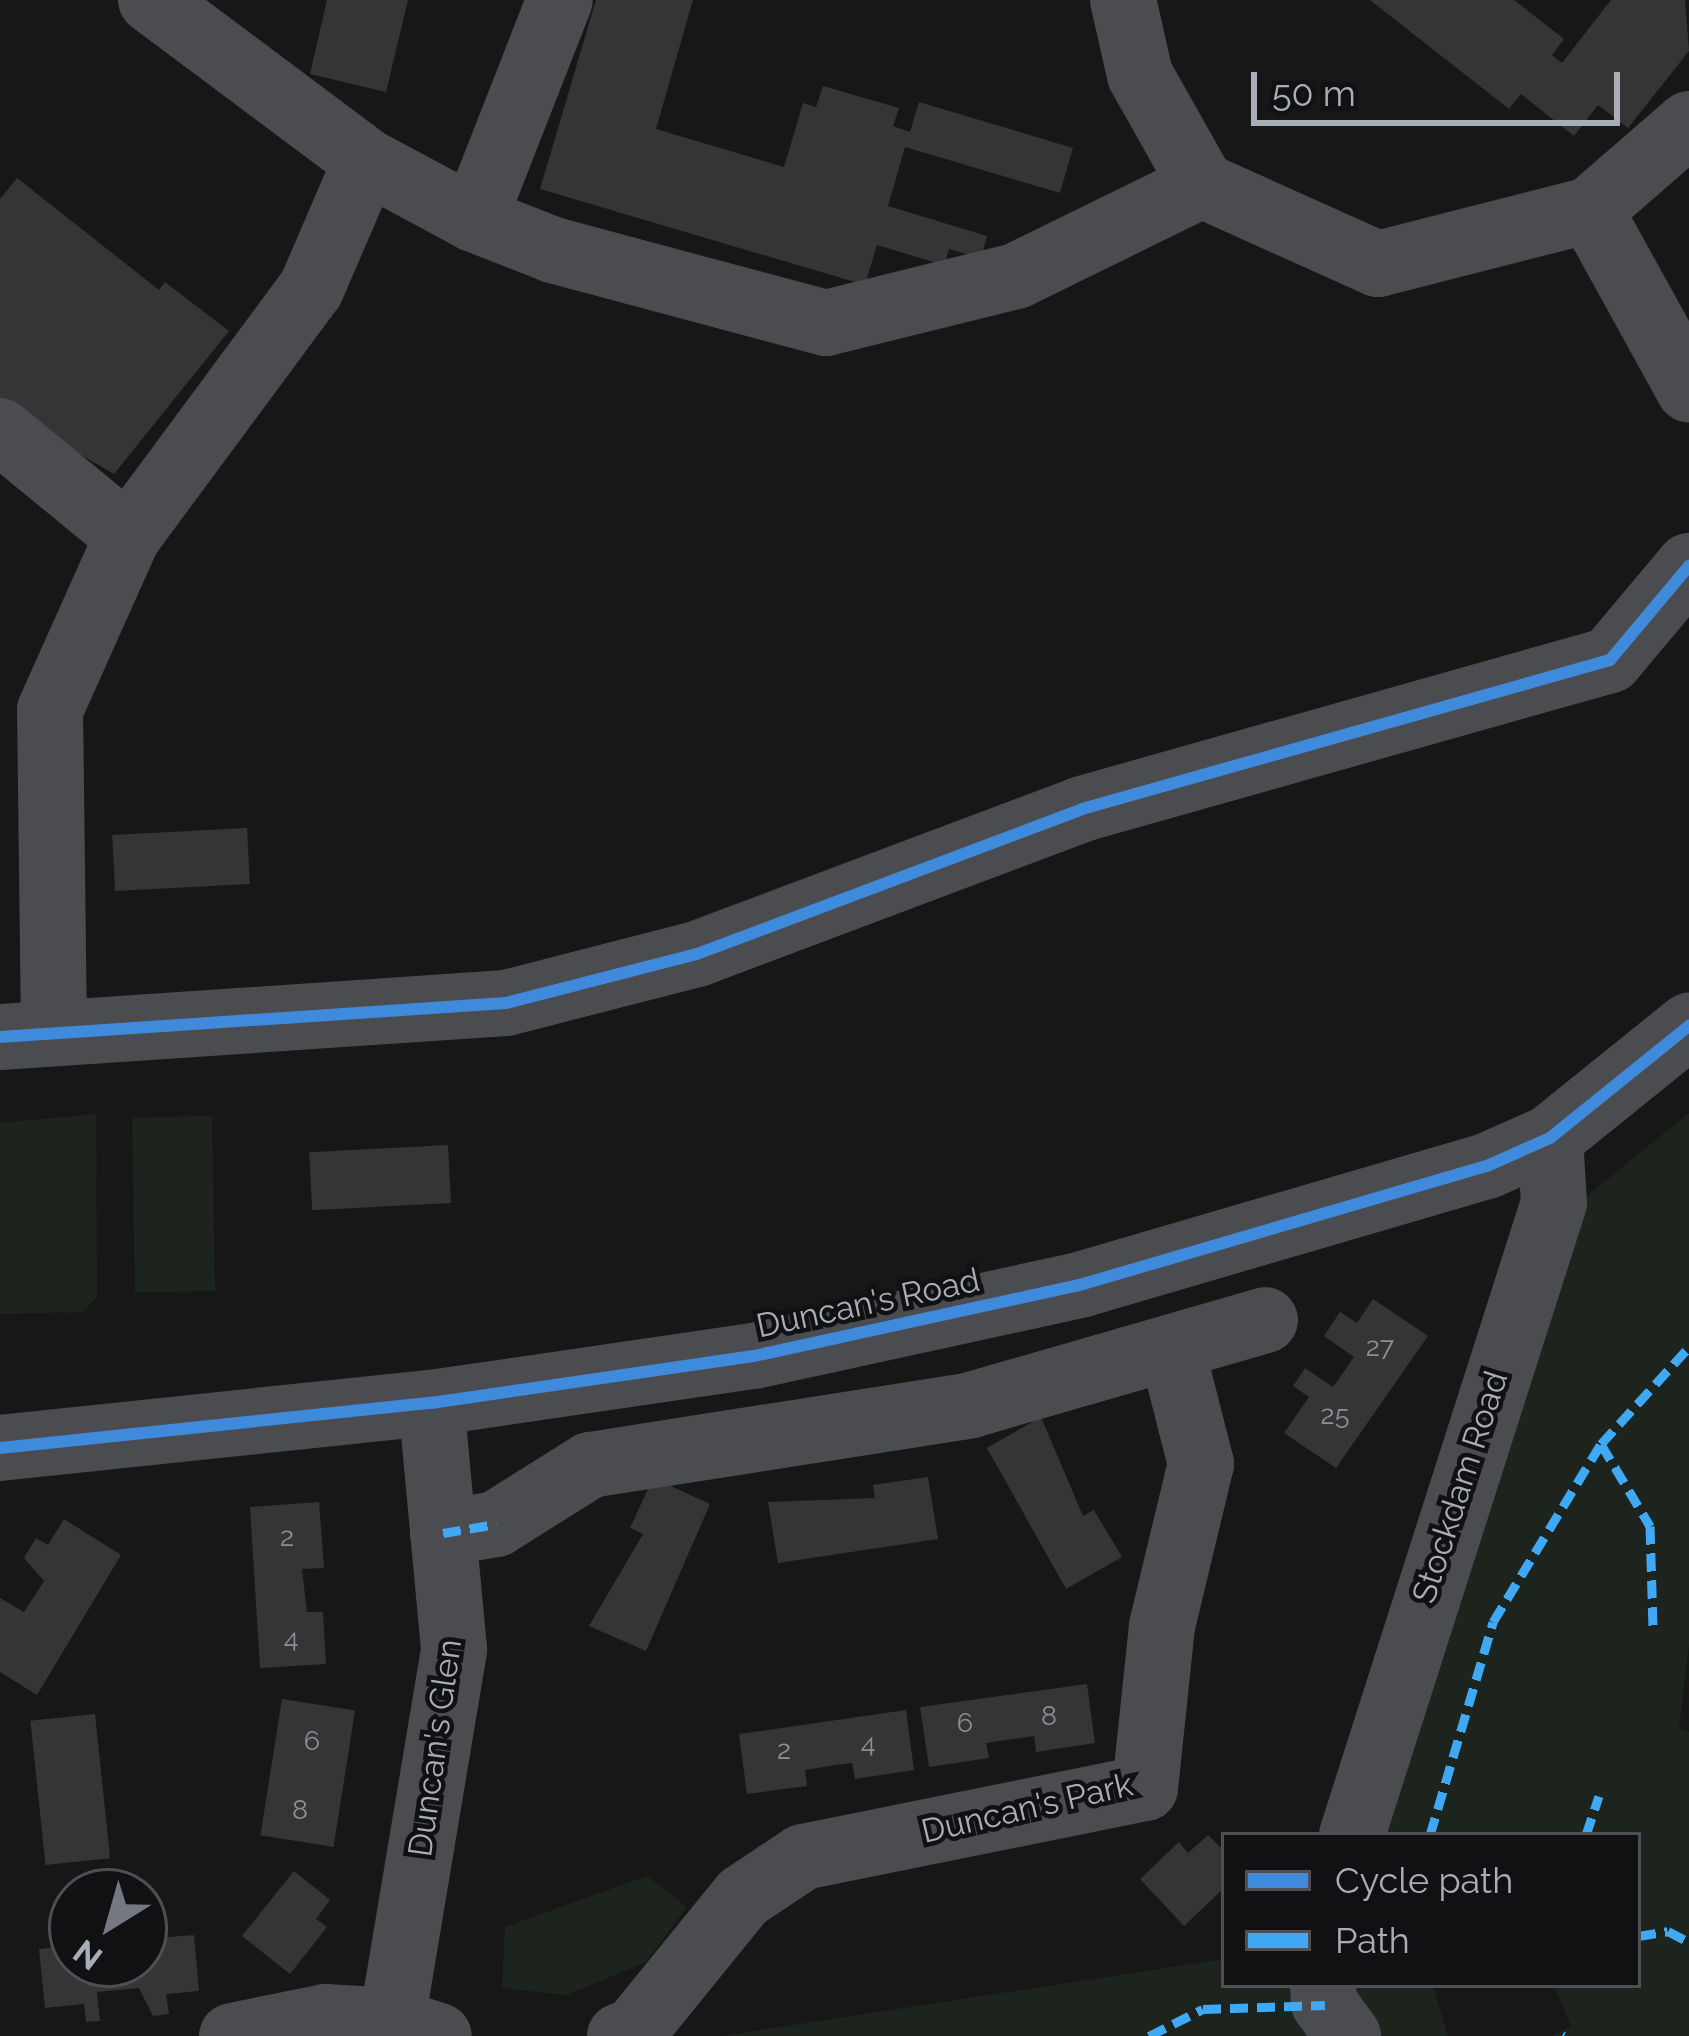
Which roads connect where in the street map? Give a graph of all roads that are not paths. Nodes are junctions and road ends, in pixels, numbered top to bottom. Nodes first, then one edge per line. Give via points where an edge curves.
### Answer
1 (151, 0) edge
2 (560, 0) edge
3 (1124, 0) edge
4 (1136, 0) edge
5 (1167, 0) edge
6 (1689, 124) edge
7 (366, 161) junction
8 (1202, 185) junction
9 (1590, 210) junction
10 (474, 219) junction
11 (1689, 388) edge
12 (0, 431) edge
13 (128, 536) junction
14 (1689, 566) edge
15 (1689, 1026) edge
16 (27, 1035) edge
17 (1550, 1138) junction
18 (1264, 1320) dead end
19 (1172, 1350) junction
20 (431, 1403) junction
21 (0, 1448) edge
22 (470, 1528) junction
23 (1353, 1832) edge
24 (1324, 1988) edge
25 (415, 2028) edge
26 (232, 2036) edge
27 (620, 2036) edge
28 (1348, 2036) edge

1 - 7 street
2 - 10 street
3 - 8 street via 1140,75
4 - 5 street
6 - 9 street
7 - 10 street
7 - 13 street via 311,289
8 - 9 street via 1378,264
8 - 10 street via 1016,276 826,323 553,250
9 - 11 street
12 - 13 street
13 - 16 street via 50,710
14 - 16 street via 1610,659 1082,809 697,954 506,1003
15 - 17 street, Duncan's Road
17 - 20 street, Duncan's Road via 1444,1179 1083,1284 754,1356
17 - 23 street, Stockdam Road via 1554,1203
18 - 19 street
19 - 22 street via 971,1405 590,1465
19 - 27 street, Duncan's Park via 1201,1464 1162,1626 1145,1788 802,1857 743,1898 634,2031
20 - 21 street, Duncan's Road
20 - 22 street, Duncan's Glen
22 - 25 street, Duncan's Glen
24 - 28 street via 1324,2003
25 - 26 street via 325,2017

